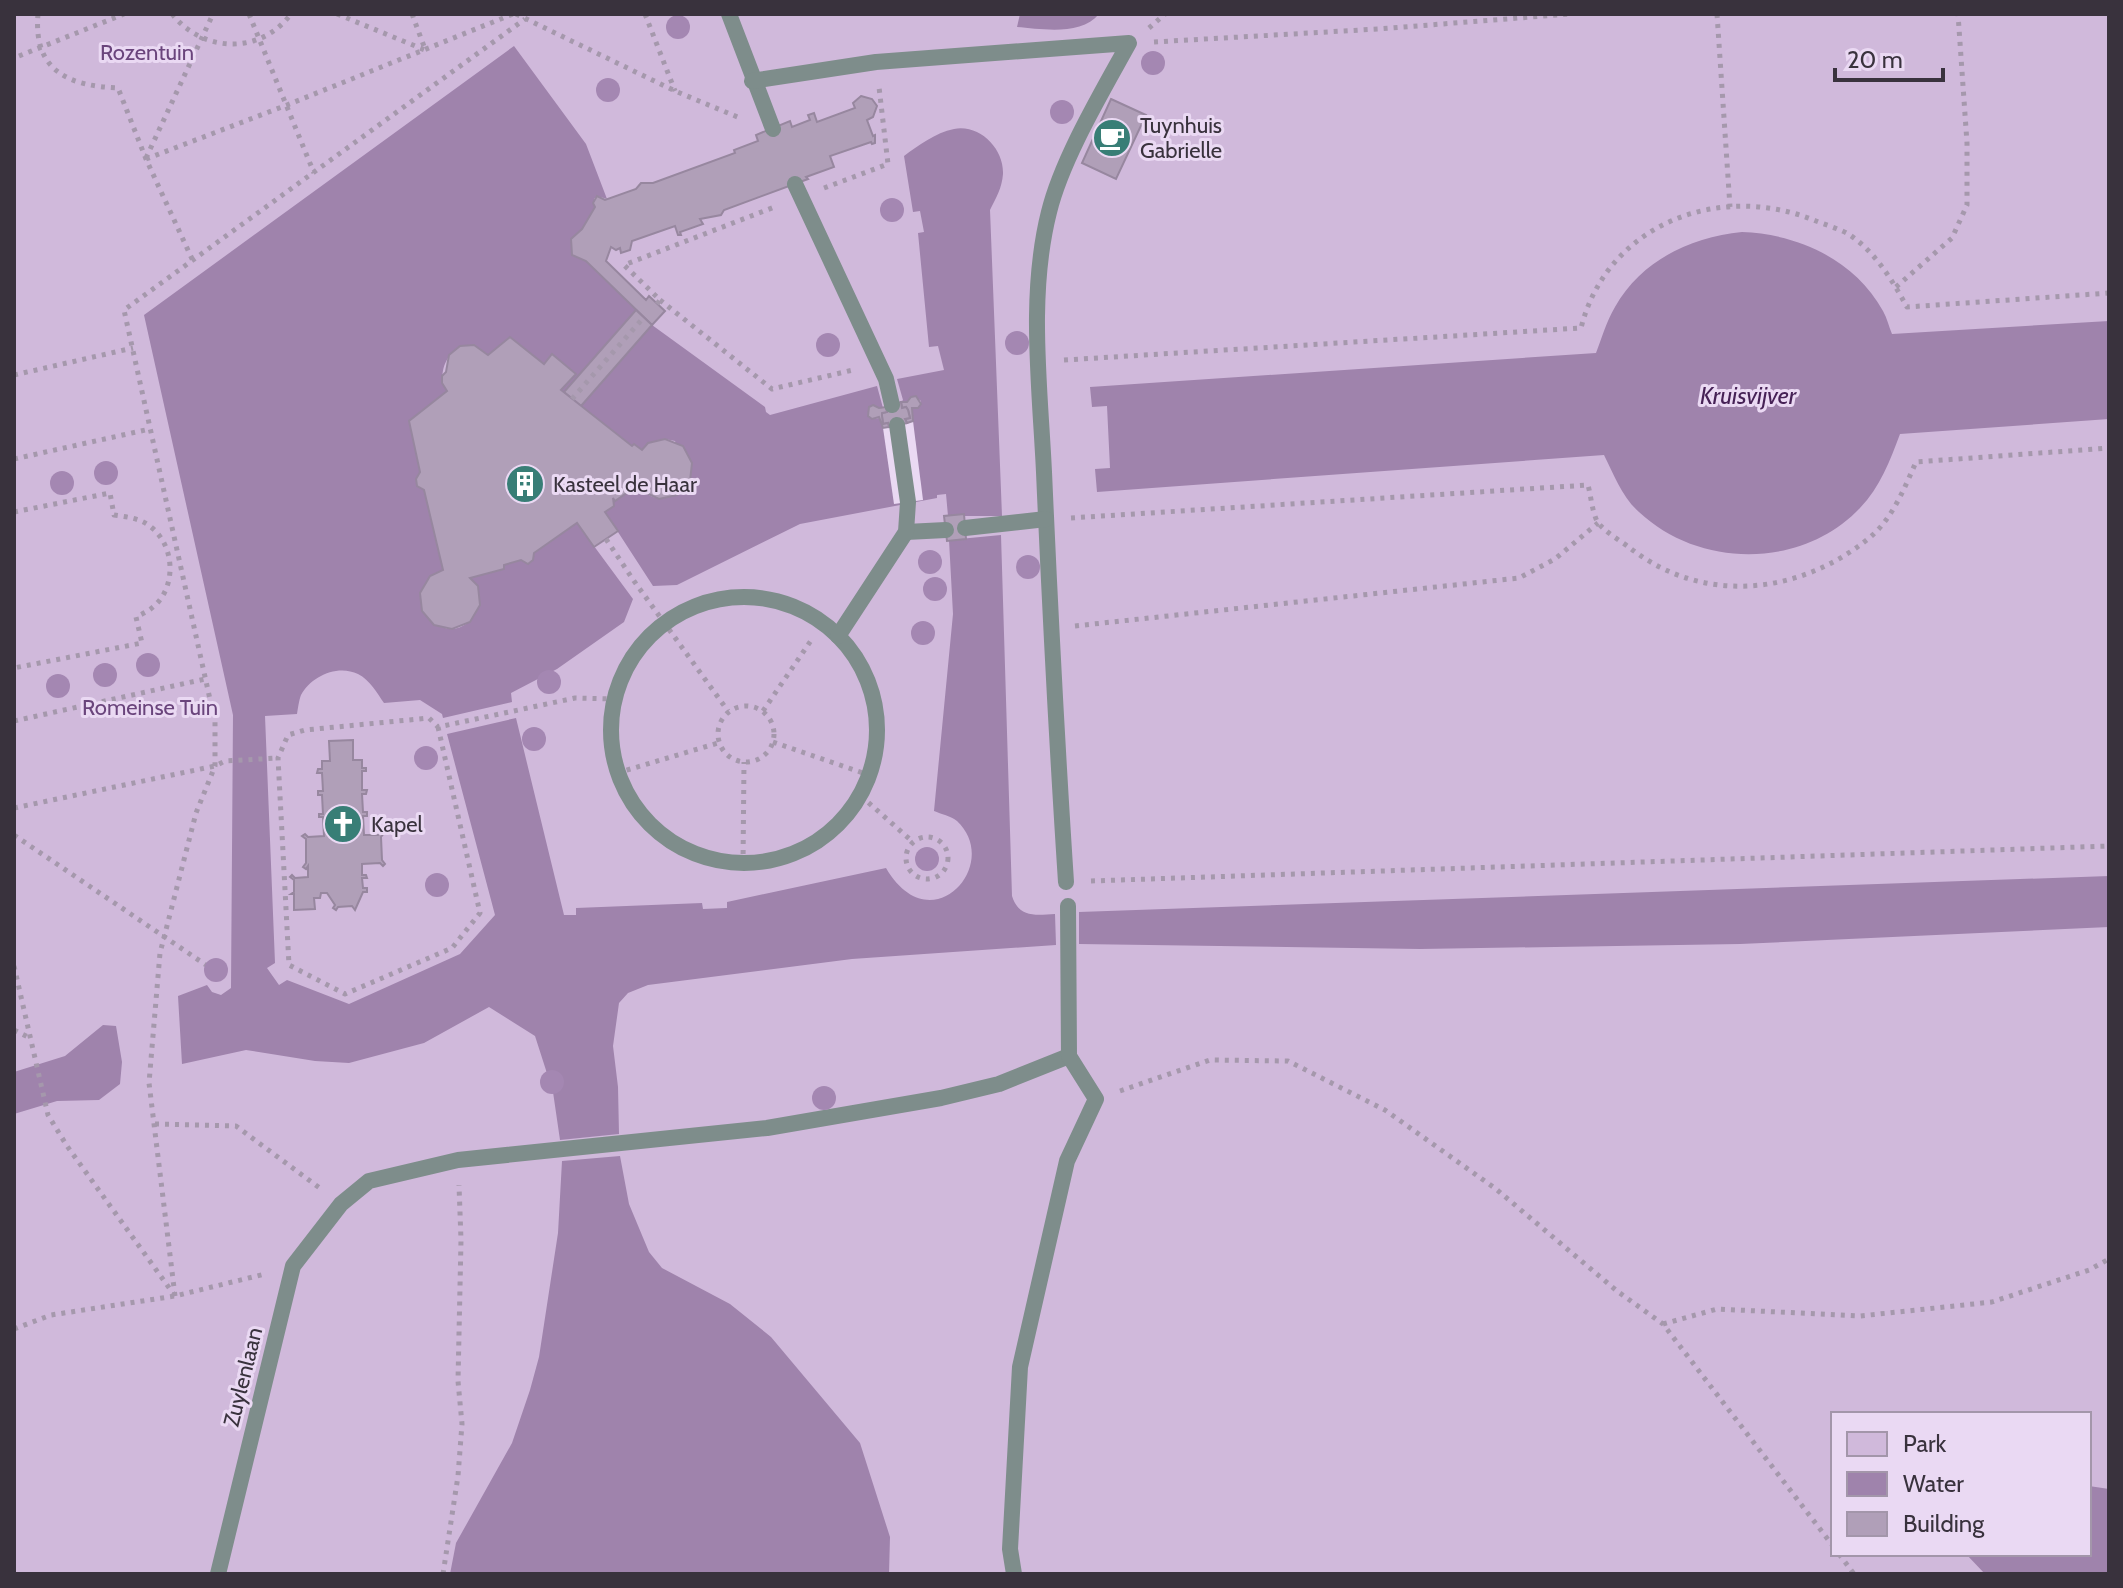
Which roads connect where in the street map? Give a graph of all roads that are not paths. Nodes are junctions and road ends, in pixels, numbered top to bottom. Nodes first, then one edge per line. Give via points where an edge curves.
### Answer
1 (729, 14) edge
2 (752, 81) junction
3 (773, 129) road end
4 (798, 191) road end
5 (892, 405) dead end
6 (897, 425) dead end
7 (1046, 519) junction
8 (965, 528) dead end
9 (946, 530) dead end
10 (906, 532) junction
11 (838, 636) junction
12 (1066, 882) road end
13 (1068, 906) dead end
14 (1069, 1056) junction
15 (218, 1574) edge
16 (1014, 1574) edge

1 - 2 lane
2 - 3 lane
2 - 7 lane via 876,62 1129,43 1062,174 1041,250
4 - 5 lane via 879,363
6 - 10 lane via 908,502
7 - 8 lane
7 - 12 lane
9 - 10 lane
10 - 11 lane
11 - 11 lane via 861,667 875,703 877,742 861,796 828,834 788,857 743,864 702,858 666,839 636,810 617,773 610,736 614,699 625,669 664,623 703,603 744,596 786,604
13 - 14 lane
14 - 15 lane, Zuylenlaan via 999,1084 941,1098 767,1128 458,1160 369,1181 341,1204 293,1266
14 - 16 lane via 1096,1099 1067,1161 1020,1367 1010,1549

